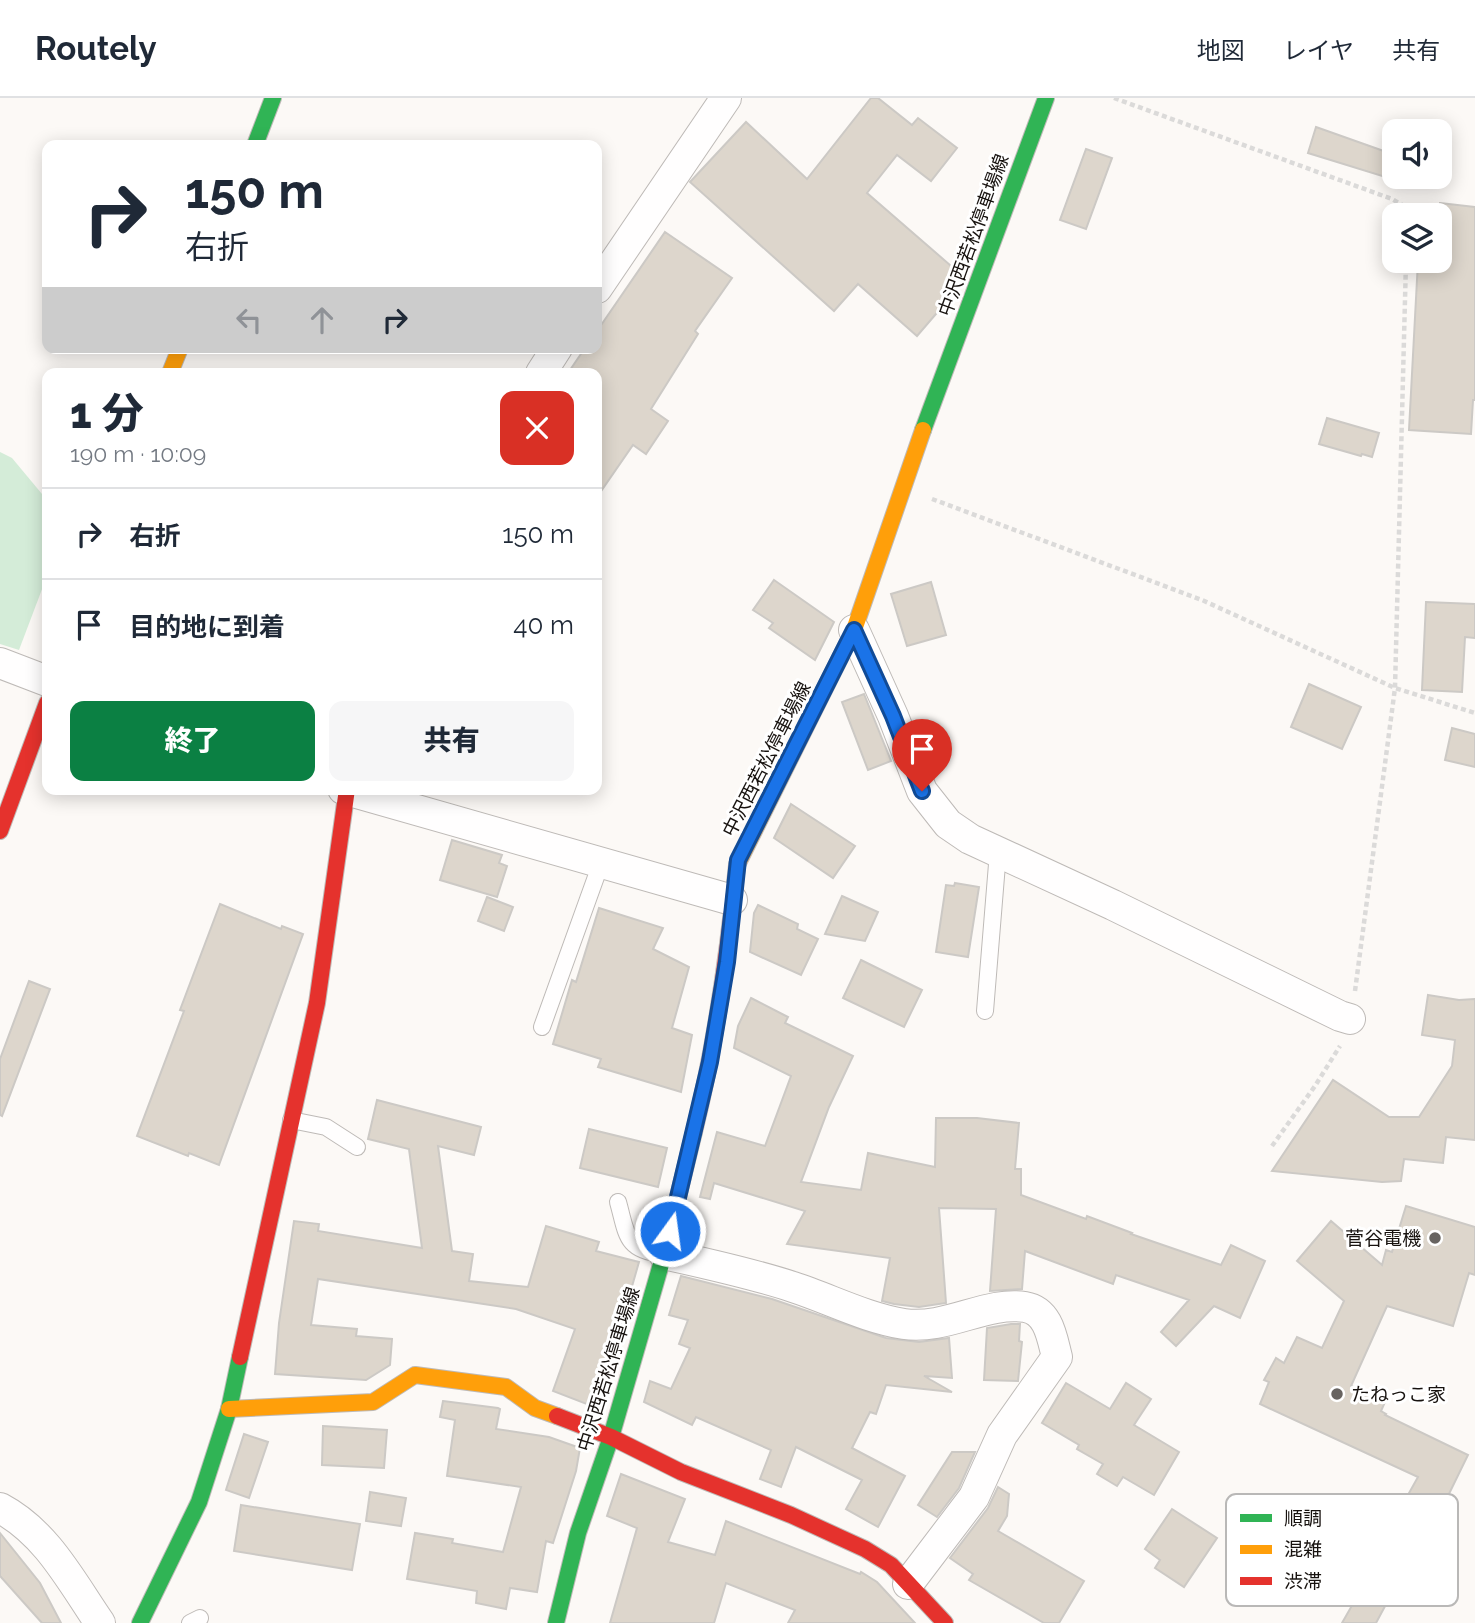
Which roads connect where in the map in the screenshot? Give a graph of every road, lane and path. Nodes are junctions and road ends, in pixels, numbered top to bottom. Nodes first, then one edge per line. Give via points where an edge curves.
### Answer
1 (273, 98) edge
2 (726, 98) edge
3 (1046, 98) edge
4 (1114, 98) edge
5 (257, 140) edge
6 (1399, 203) edge
7 (1406, 273) edge
8 (602, 281) edge
9 (902, 488) junction
10 (854, 630) junction
11 (0, 663) edge
12 (42, 679) edge
13 (1395, 688) junction
14 (1475, 713) edge
15 (42, 717) edge
16 (345, 795) edge
17 (363, 795) edge
18 (0, 831) edge
19 (998, 852) junction
20 (601, 863) junction
21 (732, 900) junction
22 (985, 1011) dead end
23 (1350, 1019) junction
24 (542, 1027) dead end
25 (291, 1120) junction
26 (1272, 1146) dead end
27 (356, 1147) dead end
28 (618, 1202) dead end
29 (664, 1254) junction
30 (229, 1409) junction
31 (611, 1437) junction
32 (0, 1508) edge
33 (908, 1584) junction
34 (100, 1623) edge
35 (140, 1623) edge
36 (556, 1623) edge
37 (945, 1623) edge

1 - 5 street
2 - 8 street
3 - 9 street, 中沢西若松停車場線
4 - 6 path
7 - 13 path
9 - 10 street, 中沢西若松停車場線
9 - 13 path via 1202,600
10 - 19 street via 922,791 948,824
10 - 21 street, 中沢西若松停車場線 via 738,860
11 - 12 street
13 - 14 path
13 - 23 path
15 - 18 street
16 - 25 street via 317,1003
17 - 20 street
19 - 22 lane
19 - 23 street
20 - 21 street
20 - 24 lane
21 - 29 street, 中沢西若松停車場線 via 727,962 705,1087
23 - 26 path via 1337,1053
25 - 27 lane via 326,1127
25 - 30 street
28 - 29 lane via 630,1241 645,1253
29 - 31 street, 中沢西若松停車場線
29 - 33 street via 748,1273 903,1324 956,1320 997,1308 1026,1307 1039,1313 1049,1327 1057,1357 1002,1435 974,1497
30 - 31 street via 373,1402 415,1376 506,1387 535,1408
30 - 35 street via 199,1502
31 - 33 street via 681,1472 865,1549
31 - 36 street, 中沢西若松停車場線
32 - 34 street via 45,1542
33 - 37 street

